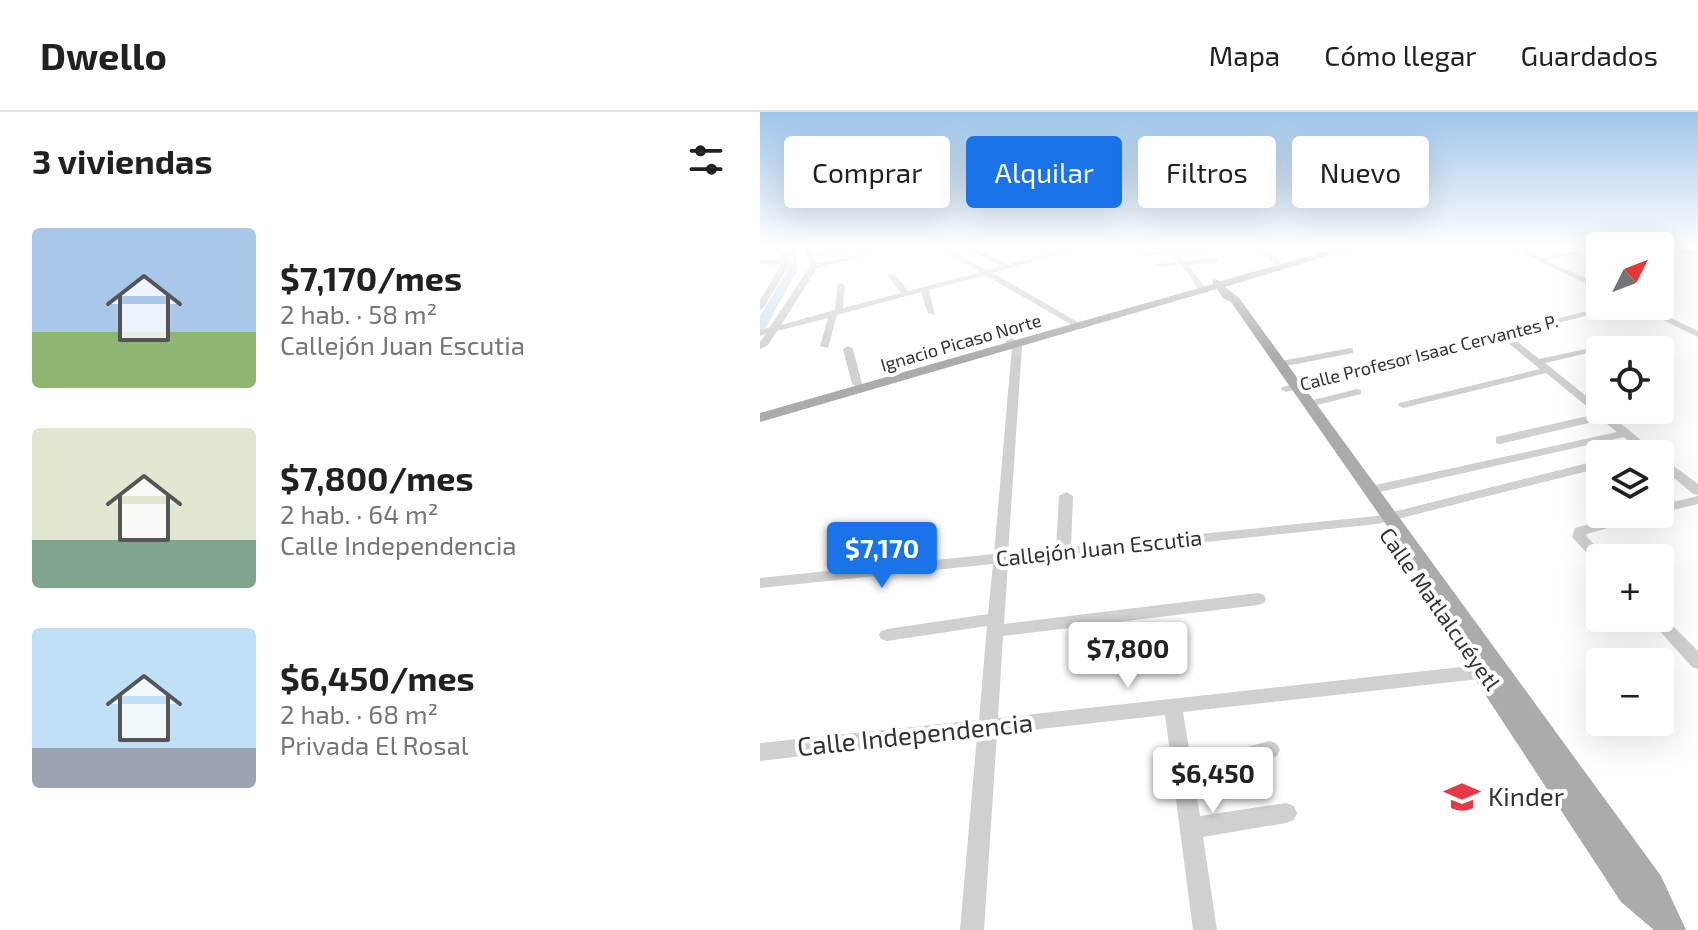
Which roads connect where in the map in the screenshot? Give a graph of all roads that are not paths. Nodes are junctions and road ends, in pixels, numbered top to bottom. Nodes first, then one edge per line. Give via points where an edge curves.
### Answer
1 (772, 284) edge
2 (800, 284) edge
3 (898, 284) edge
4 (938, 284) edge
5 (1010, 284) edge
6 (1199, 284) edge
7 (1230, 284) edge
8 (1233, 284) edge
9 (841, 285) dead end
10 (924, 288) junction
11 (1202, 288) junction
12 (1221, 288) junction
13 (905, 293) junction
14 (761, 305) edge
15 (836, 312) junction
16 (932, 313) dead end
17 (1586, 314) edge
18 (1668, 320) edge
19 (1078, 324) junction
20 (774, 330) junction
21 (760, 333) edge
22 (1698, 334) edge
23 (1504, 335) junction
24 (1013, 343) junction
25 (760, 346) edge
26 (825, 346) dead end
27 (848, 349) dead end
28 (1350, 351) dead end
29 (1586, 352) edge
30 (1281, 364) junction
31 (1542, 366) junction
32 (857, 384) junction
33 (1291, 388) junction
34 (1357, 392) dead end
35 (1586, 402) edge
36 (1309, 404) junction
37 (1403, 405) dead end
38 (760, 411) edge
39 (1586, 414) edge
40 (1586, 416) edge
41 (760, 418) edge
42 (1553, 419) dead end
43 (1614, 424) edge
44 (1626, 433) junction
45 (1500, 440) dead end
46 (1634, 440) edge
47 (1586, 468) edge
48 (1674, 473) edge
49 (1371, 490) junction
50 (1698, 491) edge
51 (1066, 496) dead end
52 (1698, 500) edge
53 (1674, 506) edge
54 (1384, 519) junction
55 (1591, 528) edge
56 (1586, 544) edge
57 (1063, 552) junction
58 (1000, 558) junction
59 (760, 583) edge
60 (1258, 599) dead end
61 (995, 625) junction
62 (1669, 632) edge
63 (887, 635) dead end
64 (1698, 662) edge
65 (1492, 671) junction
66 (1173, 706) junction
67 (986, 727) junction
68 (1270, 750) dead end
69 (760, 752) edge
70 (1181, 772) junction
71 (1286, 813) dead end
72 (1192, 828) junction
73 (1666, 924) edge
74 (972, 930) edge
75 (1205, 930) edge

1 - 14 street
2 - 20 street
3 - 13 street
4 - 10 street
5 - 19 street
6 - 11 street
7 - 12 main road, Ignacio Picaso Norte
8 - 12 main road, Ignacio Picaso Norte
9 - 15 street
10 - 13 street
10 - 16 street
11 - 12 main road, Ignacio Picaso Norte
11 - 19 main road, Ignacio Picaso Norte
12 - 30 main road, Calle Matlalcuéyetl
12 - 33 main road, Calle Matlalcuéyetl
13 - 15 street
15 - 20 street
15 - 26 street
17 - 23 street, Calle Profesor Isaac Cervantes P.
18 - 22 street
19 - 24 main road, Ignacio Picaso Norte
20 - 21 street
20 - 25 street
23 - 31 street
23 - 33 street, Calle Profesor Isaac Cervantes P.
24 - 32 main road, Ignacio Picaso Norte
24 - 41 main road, Ignacio Picaso Norte
24 - 58 street
27 - 32 street
28 - 30 street
29 - 31 street
30 - 33 main road, Calle Matlalcuéyetl
31 - 35 street
31 - 37 street
32 - 38 main road, Ignacio Picaso Norte
33 - 36 main road, Calle Matlalcuéyetl
33 - 54 main road, Calle Matlalcuéyetl
34 - 36 street
36 - 49 main road, Calle Matlalcuéyetl
39 - 42 street
40 - 45 street
43 - 44 street
44 - 46 street
44 - 49 street
47 - 54 street, Callejón Juan Escutia
48 - 50 street
49 - 54 main road, Calle Matlalcuéyetl
51 - 57 street
52 - 53 street
54 - 57 street, Callejón Juan Escutia
54 - 65 main road, Calle Matlalcuéyetl
55 - 56 street via 1580,531
57 - 58 street, Callejón Juan Escutia
58 - 59 street, Callejón Juan Escutia
58 - 61 street
60 - 61 street
61 - 63 street
61 - 67 street
62 - 64 street
65 - 66 street, Calle Independencia
65 - 73 main road, Calle Matlalcuéyetl via 1632,891
66 - 67 street, Calle Independencia
66 - 70 street
67 - 69 street, Calle Independencia
67 - 74 street
68 - 70 street
70 - 72 street
71 - 72 street
72 - 75 street

